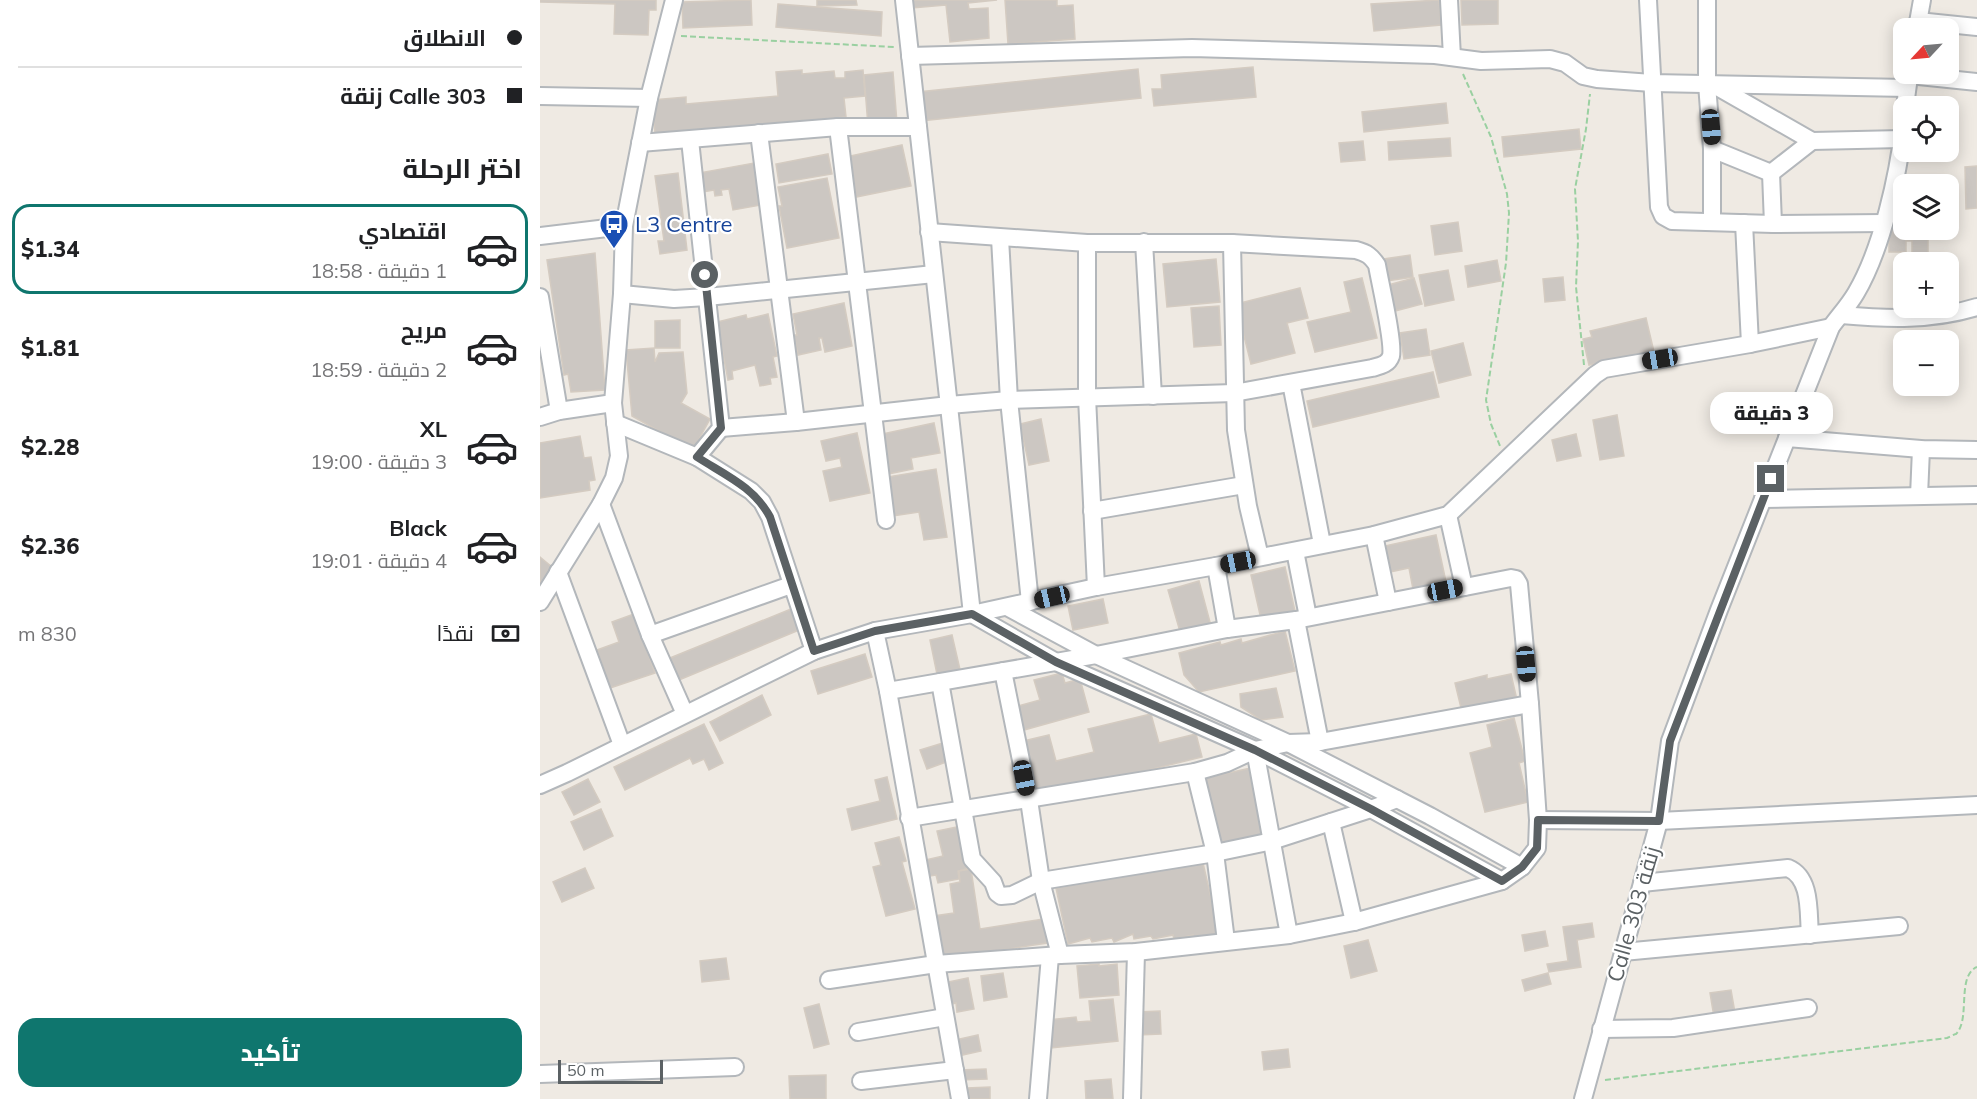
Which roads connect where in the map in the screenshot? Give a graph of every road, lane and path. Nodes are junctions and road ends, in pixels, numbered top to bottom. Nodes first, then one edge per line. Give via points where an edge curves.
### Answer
1 (674, 0) edge
2 (904, 0) edge
3 (1449, 0) edge
4 (1648, 0) edge
5 (1707, 0) edge
6 (1922, 0) edge
7 (1918, 18) edge
8 (1959, 26) edge
9 (1977, 27) edge
10 (664, 35) junction
11 (910, 52) junction
12 (1452, 57) junction
13 (1592, 78) junction
14 (1893, 79) edge
15 (1959, 81) edge
16 (1977, 82) edge
17 (1652, 83) junction
18 (1710, 84) junction
19 (540, 96) edge
20 (649, 98) junction
21 (838, 127) junction
22 (918, 127) junction
23 (759, 133) junction
24 (1893, 133) edge
25 (690, 140) junction
26 (1812, 141) junction
27 (640, 143) junction
28 (1712, 149) junction
29 (1897, 162) edge
30 (1771, 173) junction
31 (1713, 221) junction
32 (1744, 223) junction
33 (1884, 223) junction
34 (1773, 224) junction
35 (624, 226) junction
36 (929, 232) junction
37 (540, 236) edge
38 (1000, 238) junction
39 (1144, 242) junction
40 (1087, 243) junction
41 (1232, 243) junction
42 (934, 274) junction
43 (857, 281) junction
44 (779, 289) junction
45 (622, 294) junction
46 (540, 297) edge
47 (707, 297) junction
48 (1977, 307) edge
49 (1836, 321) junction
50 (1750, 344) junction
51 (1291, 382) junction
52 (1586, 383) junction
53 (1234, 393) junction
54 (1153, 396) junction
55 (1087, 397) junction
56 (1008, 400) junction
57 (613, 403) junction
58 (949, 405) junction
59 (559, 411) junction
60 (873, 415) junction
61 (540, 417) edge
62 (796, 422) junction
63 (615, 423) junction
64 (721, 428) junction
65 (1787, 438) junction
66 (1921, 449) junction
67 (1977, 450) edge
68 (697, 457) junction
69 (1505, 460) junction
70 (1244, 484) junction
71 (1977, 495) edge
72 (1920, 496) junction
73 (1762, 499) junction
74 (601, 504) junction
75 (1092, 511) junction
76 (1448, 515) junction
77 (886, 520) dead end
78 (1374, 535) junction
79 (1322, 544) junction
80 (1294, 550) junction
81 (1260, 557) junction
82 (1215, 566) junction
83 (558, 572) junction
84 (791, 585) junction
85 (1464, 586) junction
86 (1096, 587) junction
87 (540, 602) edge
88 (1030, 602) junction
89 (1388, 602) junction
90 (1007, 607) junction
91 (972, 614) junction
92 (1302, 619) junction
93 (1227, 629) junction
94 (875, 631) junction
95 (650, 635) junction
96 (814, 651) junction
97 (1096, 655) junction
98 (1056, 662) junction
99 (1003, 671) junction
100 (940, 682) junction
101 (888, 691) junction
102 (1530, 704) junction
103 (685, 714) junction
104 (1320, 742) junction
105 (1288, 743) junction
106 (622, 746) junction
107 (1255, 750) junction
108 (1195, 772) junction
109 (540, 785) edge
110 (1397, 799) junction
111 (1029, 800) junction
112 (1977, 805) edge
113 (964, 809) junction
114 (1371, 809) junction
115 (909, 818) junction
116 (1538, 820) junction
117 (1659, 821) junction
118 (1331, 822) junction
119 (1272, 841) junction
120 (1215, 853) junction
121 (1522, 867) junction
122 (1041, 881) junction
123 (1502, 881) junction
124 (1642, 883) junction
125 (1354, 922) junction
126 (1899, 926) dead end
127 (1289, 935) junction
128 (1810, 935) junction
129 (1226, 941) junction
130 (1136, 952) junction
131 (1623, 952) junction
132 (1055, 956) junction
133 (936, 964) junction
134 (1977, 967) edge
135 (829, 980) dead end
136 (1808, 1008) dead end
137 (945, 1017) junction
138 (1601, 1029) junction
139 (858, 1032) dead end
140 (735, 1067) dead end
141 (955, 1070) junction
142 (540, 1074) edge
143 (861, 1081) dead end
144 (1585, 1091) edge
145 (960, 1099) edge
146 (1038, 1099) edge
147 (1132, 1099) edge

1 - 10 street
2 - 11 street
3 - 12 street
4 - 17 street
5 - 18 street
6 - 7 street
8 - 9 street
10 - 11 path
10 - 20 street
11 - 12 street via 1192,48
11 - 22 street
12 - 13 street via 1481,61 1550,59
12 - 69 path via 1483,117 1507,194 1506,263 1486,400
13 - 17 street
13 - 52 path via 1575,189 1576,287
14 - 18 street
15 - 16 street
17 - 18 street
17 - 31 street via 1661,212 1672,221
18 - 26 street
18 - 28 street
19 - 20 street
20 - 27 street
21 - 22 street
21 - 23 street
21 - 43 street
22 - 36 street
23 - 25 street
23 - 44 street
24 - 26 street
25 - 27 street
25 - 47 street
26 - 30 street
27 - 35 street
28 - 30 street
28 - 31 street
29 - 33 street, Calle 303 زنقة
30 - 34 street
31 - 32 street
32 - 34 street
32 - 50 street
33 - 34 street
33 - 49 street, Calle 303 زنقة via 1864,277
35 - 37 street
35 - 45 street
36 - 38 street
36 - 42 street
38 - 40 street
38 - 56 street
39 - 40 street
39 - 41 street
39 - 54 street
40 - 55 street
41 - 51 street via 1356,250 1371,257 1377,265 1391,343 1391,356 1386,363
41 - 53 street
42 - 43 street
42 - 58 street
43 - 44 street
43 - 60 street
44 - 47 street
44 - 62 street
45 - 47 street
45 - 57 street
46 - 59 street
47 - 64 street
48 - 49 street via 1945,315
49 - 50 street
49 - 65 street, Calle 303 زنقة
50 - 52 street via 1610,367
51 - 53 street
51 - 79 street
52 - 69 street
53 - 54 street
53 - 70 street
54 - 55 street
55 - 56 street
55 - 75 street
56 - 58 street
56 - 88 street
57 - 59 street
57 - 63 street
58 - 60 street
58 - 91 street
59 - 61 street
60 - 62 street
60 - 77 street
62 - 64 street
63 - 68 street
63 - 74 street via 619,456 614,478
64 - 68 street
65 - 66 street
65 - 73 street, Calle 303 زنقة
66 - 67 street
66 - 72 street
68 - 84 street via 762,502
69 - 76 street
70 - 75 street
70 - 81 street
71 - 72 street
72 - 73 street
73 - 117 street, Calle 303 زنقة via 1670,741
74 - 83 street
74 - 95 street
75 - 86 street
76 - 78 street
76 - 85 street
78 - 79 street
78 - 89 street
79 - 80 street
80 - 81 street
80 - 92 street
81 - 82 street
82 - 86 street
82 - 93 street
83 - 87 street
83 - 106 street
84 - 95 street
84 - 96 street
85 - 89 street
85 - 102 street via 1511,578 1519,584
86 - 88 street
88 - 90 street
89 - 92 street
90 - 91 street
90 - 97 street
91 - 94 street
91 - 98 street
92 - 93 street
92 - 104 street
93 - 97 street
94 - 96 street
94 - 101 street
95 - 103 street
96 - 103 street
97 - 98 street
97 - 105 street
98 - 99 street
98 - 107 street
99 - 100 street
99 - 111 street
100 - 101 street
100 - 113 street
101 - 115 street
102 - 104 street
102 - 116 street
103 - 106 street
104 - 105 street
105 - 107 street
105 - 110 street
106 - 109 street
107 - 108 street
107 - 114 street
107 - 119 street
108 - 111 street
108 - 120 street
110 - 114 street
110 - 121 street
111 - 113 street
111 - 122 street
112 - 117 street
113 - 115 street
113 - 122 street via 972,859 1000,896
114 - 118 street
114 - 123 street
115 - 133 street
116 - 117 street
116 - 121 street via 1537,848
117 - 124 street, Calle 303 زنقة
118 - 119 street
118 - 125 street
119 - 120 street
119 - 127 street
120 - 122 street
120 - 129 street
121 - 123 street
122 - 132 street
123 - 125 street
124 - 128 street via 1788,868 1799,874 1805,886
124 - 131 street, Calle 303 زنقة
125 - 127 street
126 - 128 street
127 - 129 street
128 - 131 street
129 - 130 street
130 - 132 street
130 - 147 street
131 - 138 street, Calle 303 زنقة
132 - 133 street
132 - 146 street
133 - 135 street
133 - 137 street
134 - 144 path via 1967,977 1960,1025 1956,1034 1947,1038
136 - 138 street via 1673,1028
137 - 139 street
137 - 141 street
138 - 144 street, Calle 303 زنقة
140 - 142 street
141 - 143 street
141 - 145 street

